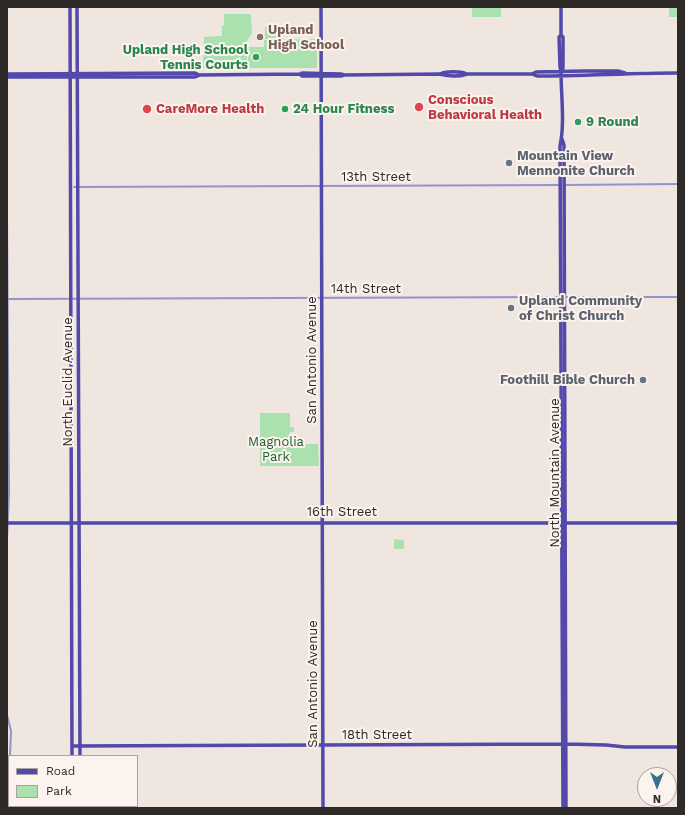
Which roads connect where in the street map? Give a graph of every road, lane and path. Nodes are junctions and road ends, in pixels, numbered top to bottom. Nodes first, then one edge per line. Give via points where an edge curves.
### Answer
1 (70, 7) edge
2 (77, 7) edge
3 (321, 7) edge
4 (561, 7) edge
5 (70, 25) junction
6 (78, 47) junction
7 (145, 73) junction
8 (678, 73) edge
9 (7, 74) edge
10 (561, 74) junction
11 (70, 75) junction
12 (77, 75) junction
13 (200, 75) junction
14 (321, 75) junction
15 (7, 77) edge
16 (126, 77) junction
17 (70, 101) junction
18 (77, 101) junction
19 (70, 151) junction
20 (78, 151) junction
21 (678, 184) edge
22 (562, 185) junction
23 (321, 186) junction
24 (76, 187) junction
25 (7, 215) edge
26 (563, 297) junction
27 (678, 297) edge
28 (322, 298) junction
29 (7, 299) edge
30 (70, 299) junction
31 (78, 299) junction
32 (70, 355) junction
33 (78, 355) junction
34 (71, 467) junction
35 (79, 467) junction
36 (322, 522) junction
37 (563, 522) junction
38 (8, 523) edge
39 (71, 523) junction
40 (79, 523) junction
41 (678, 523) edge
42 (7, 540) edge
43 (7, 548) edge
44 (71, 581) junction
45 (79, 581) junction
46 (7, 684) edge
47 (71, 690) junction
48 (80, 690) junction
49 (7, 715) edge
50 (564, 744) junction
51 (76, 746) junction
52 (323, 746) junction
53 (678, 747) edge
54 (10, 755) edge
55 (72, 755) edge
56 (80, 755) edge
57 (8, 766) edge
58 (8, 807) edge
59 (324, 808) edge
60 (563, 808) edge
61 (566, 808) edge

1 - 5 main road, North Euclid Avenue
2 - 6 main road, North Euclid Avenue
3 - 14 main road, San Antonio Avenue
4 - 10 main road, North Mountain Avenue
5 - 6 main road via 72,46
5 - 11 main road, North Euclid Avenue
6 - 12 main road, North Euclid Avenue
7 - 12 main road
7 - 13 main road
7 - 16 main road
8 - 10 main road via 618,71
9 - 11 main road
10 - 14 main road via 536,72
10 - 22 main road, North Mountain Avenue
11 - 12 main road
11 - 15 main road
11 - 17 main road, North Euclid Avenue
12 - 16 main road
12 - 18 main road, North Euclid Avenue
13 - 14 main road
13 - 16 main road
14 - 23 main road, San Antonio Avenue
17 - 18 main road
17 - 19 main road, North Euclid Avenue
18 - 20 main road, North Euclid Avenue
19 - 20 main road
19 - 30 main road, North Euclid Avenue
20 - 24 main road, North Euclid Avenue
21 - 22 street, 13th Street
22 - 23 street, 13th Street
22 - 26 main road, North Mountain Avenue
23 - 24 street, 13th Street
23 - 28 main road, San Antonio Avenue
24 - 31 main road, North Euclid Avenue
25 - 29 street
26 - 27 street, 14th Street
26 - 28 street, 14th Street
26 - 37 main road, North Mountain Avenue
28 - 31 street, 14th Street
28 - 36 main road, San Antonio Avenue
29 - 30 street, 14th Street
29 - 38 street
30 - 31 street, 14th Street
30 - 32 main road, North Euclid Avenue
31 - 33 main road, North Euclid Avenue
32 - 33 main road
32 - 34 main road, North Euclid Avenue
33 - 35 main road, North Euclid Avenue
34 - 35 main road
34 - 39 main road, North Euclid Avenue
35 - 40 main road, North Euclid Avenue
36 - 37 main road, 16th Street
36 - 40 main road, 16th Street
36 - 52 main road, San Antonio Avenue
37 - 41 main road, 16th Street
37 - 50 main road, North Mountain Avenue
38 - 39 main road, 16th Street
38 - 42 street
39 - 40 main road, 16th Street
39 - 44 main road, North Euclid Avenue
40 - 45 main road, North Euclid Avenue
43 - 46 street
44 - 45 main road
44 - 47 main road, North Euclid Avenue
45 - 48 main road, North Euclid Avenue
47 - 48 main road
47 - 51 main road, North Euclid Avenue
48 - 51 main road, North Euclid Avenue
49 - 54 street via 11,731
50 - 52 main road, 18th Street
50 - 53 main road, 18th Street
50 - 60 main road, North Mountain Avenue
50 - 61 main road, North Mountain Avenue
51 - 52 main road, 18th Street
51 - 55 main road, North Euclid Avenue
51 - 56 main road, North Euclid Avenue
52 - 59 main road, San Antonio Avenue
57 - 58 street

